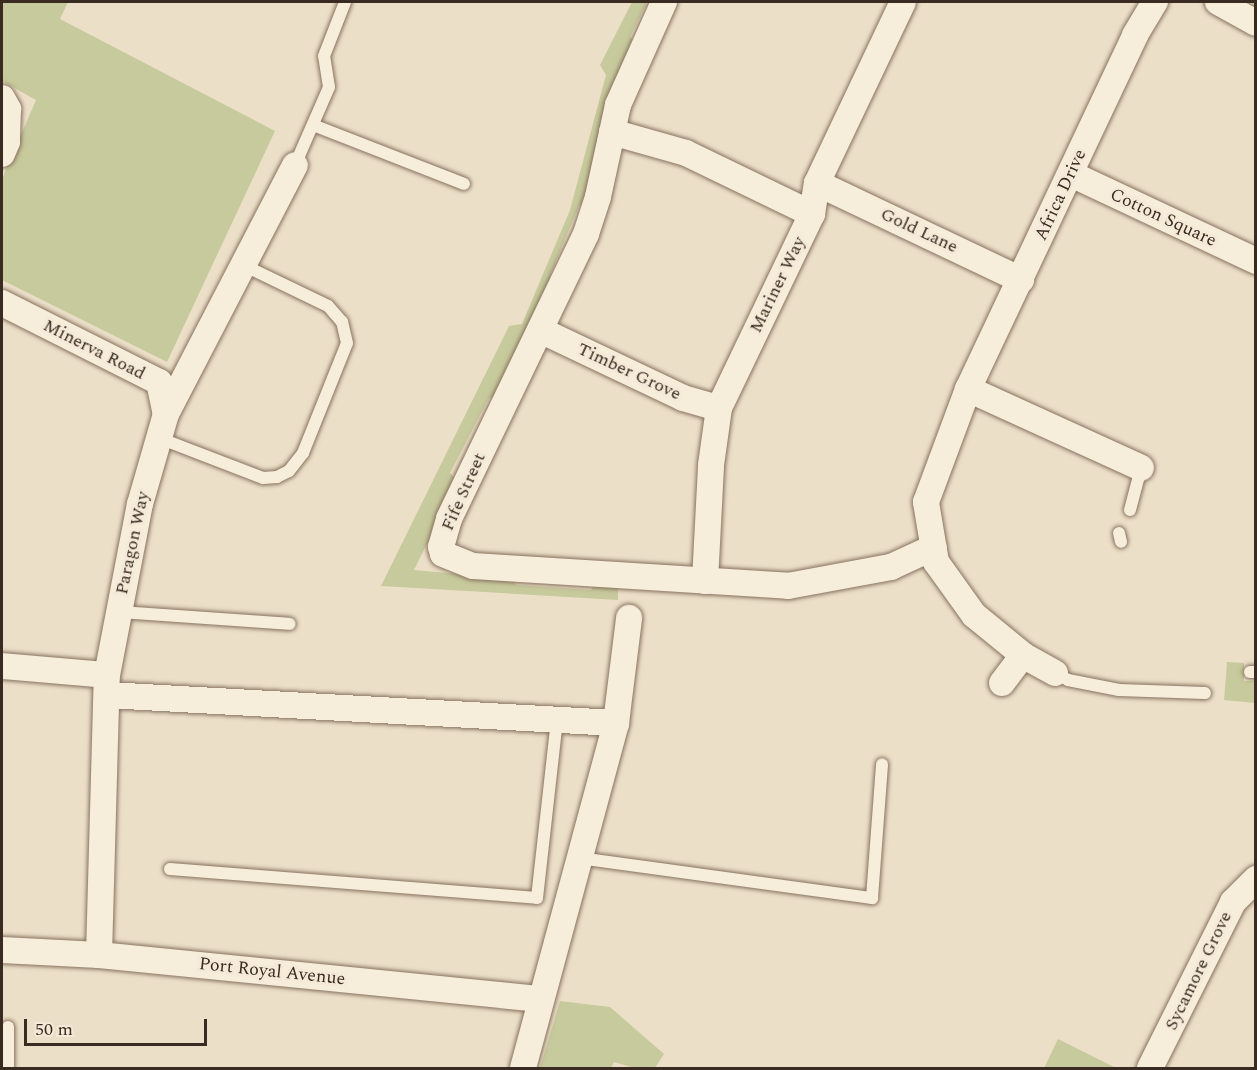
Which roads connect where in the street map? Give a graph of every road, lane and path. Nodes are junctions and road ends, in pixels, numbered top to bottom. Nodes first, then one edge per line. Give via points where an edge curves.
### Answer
1 (345, 2) edge
2 (664, 2) edge
3 (903, 2) edge
4 (1155, 2) edge
5 (1218, 2) edge
6 (1256, 23) edge
7 (5, 104) edge
8 (313, 125) junction
9 (612, 132) junction
10 (2, 154) edge
11 (295, 165) joint
12 (1071, 174) junction
13 (817, 183) junction
14 (464, 184) dead end
15 (812, 214) junction
16 (1256, 261) edge
17 (243, 265) junction
18 (1021, 280) junction
19 (2, 303) edge
20 (540, 330) junction
21 (968, 389) junction
22 (719, 408) junction
23 (166, 414) junction
24 (159, 438) junction
25 (1141, 468) joint
26 (1130, 510) dead end
27 (934, 547) junction
28 (705, 581) junction
29 (119, 612) junction
30 (629, 618) dead end
31 (290, 624) dead end
32 (1023, 655) junction
33 (2, 666) edge
34 (1055, 673) joint
35 (1002, 683) dead end
36 (107, 685) junction
37 (1205, 693) dead end
38 (557, 720) junction
39 (616, 723) junction
40 (882, 764) dead end
41 (579, 858) junction
42 (170, 869) dead end
43 (1256, 879) edge
44 (2, 950) edge
45 (99, 955) junction
46 (541, 999) junction
47 (8, 1027) dead end
48 (8, 1068) edge
49 (523, 1068) edge
50 (1150, 1068) edge

1 - 8 lane via 324,56 329,87
2 - 9 street, Fife Street via 630,74
3 - 13 street, Mariner Way
4 - 12 street, Africa Drive via 1135,35
5 - 6 street
7 - 10 street via 7,142
8 - 11 lane
8 - 14 lane
9 - 15 street via 686,153
9 - 20 street, Fife Street via 586,234
11 - 17 street, Paragon Way
12 - 16 street, Cotton Square
12 - 18 street, Africa Drive
13 - 15 street, Mariner Way
13 - 18 street, Gold Lane
15 - 22 street, Mariner Way
17 - 23 street, Paragon Way
17 - 24 lane via 328,306 342,321 347,343 303,453 289,471 263,478
18 - 21 street, Africa Drive
19 - 23 street, Minerva Road via 159,382
20 - 22 street, Timber Grove via 683,398
20 - 28 street, Fife Street via 449,519 441,547 443,554 473,566
21 - 25 street
21 - 27 street, Africa Drive via 926,502
22 - 28 street, Mariner Way via 711,465
23 - 24 street, Paragon Way
24 - 29 street, Paragon Way via 140,504
25 - 26 lane
27 - 28 street, Fife Street via 891,567 816,583 789,586
27 - 32 street, Africa Drive via 936,562 974,615
29 - 31 lane
29 - 36 street, Paragon Way
30 - 39 street
32 - 34 street, Africa Drive
32 - 35 street
33 - 36 street
34 - 37 lane via 1068,680 1119,690
36 - 38 street
36 - 45 street, Paragon Way
38 - 39 street
38 - 42 lane via 537,898
39 - 41 street
40 - 41 lane via 872,898
41 - 46 street
43 - 50 street, Sycamore Grove via 1233,902
44 - 45 street, Port Royal Avenue
45 - 46 street, Port Royal Avenue
46 - 49 street
47 - 48 lane

